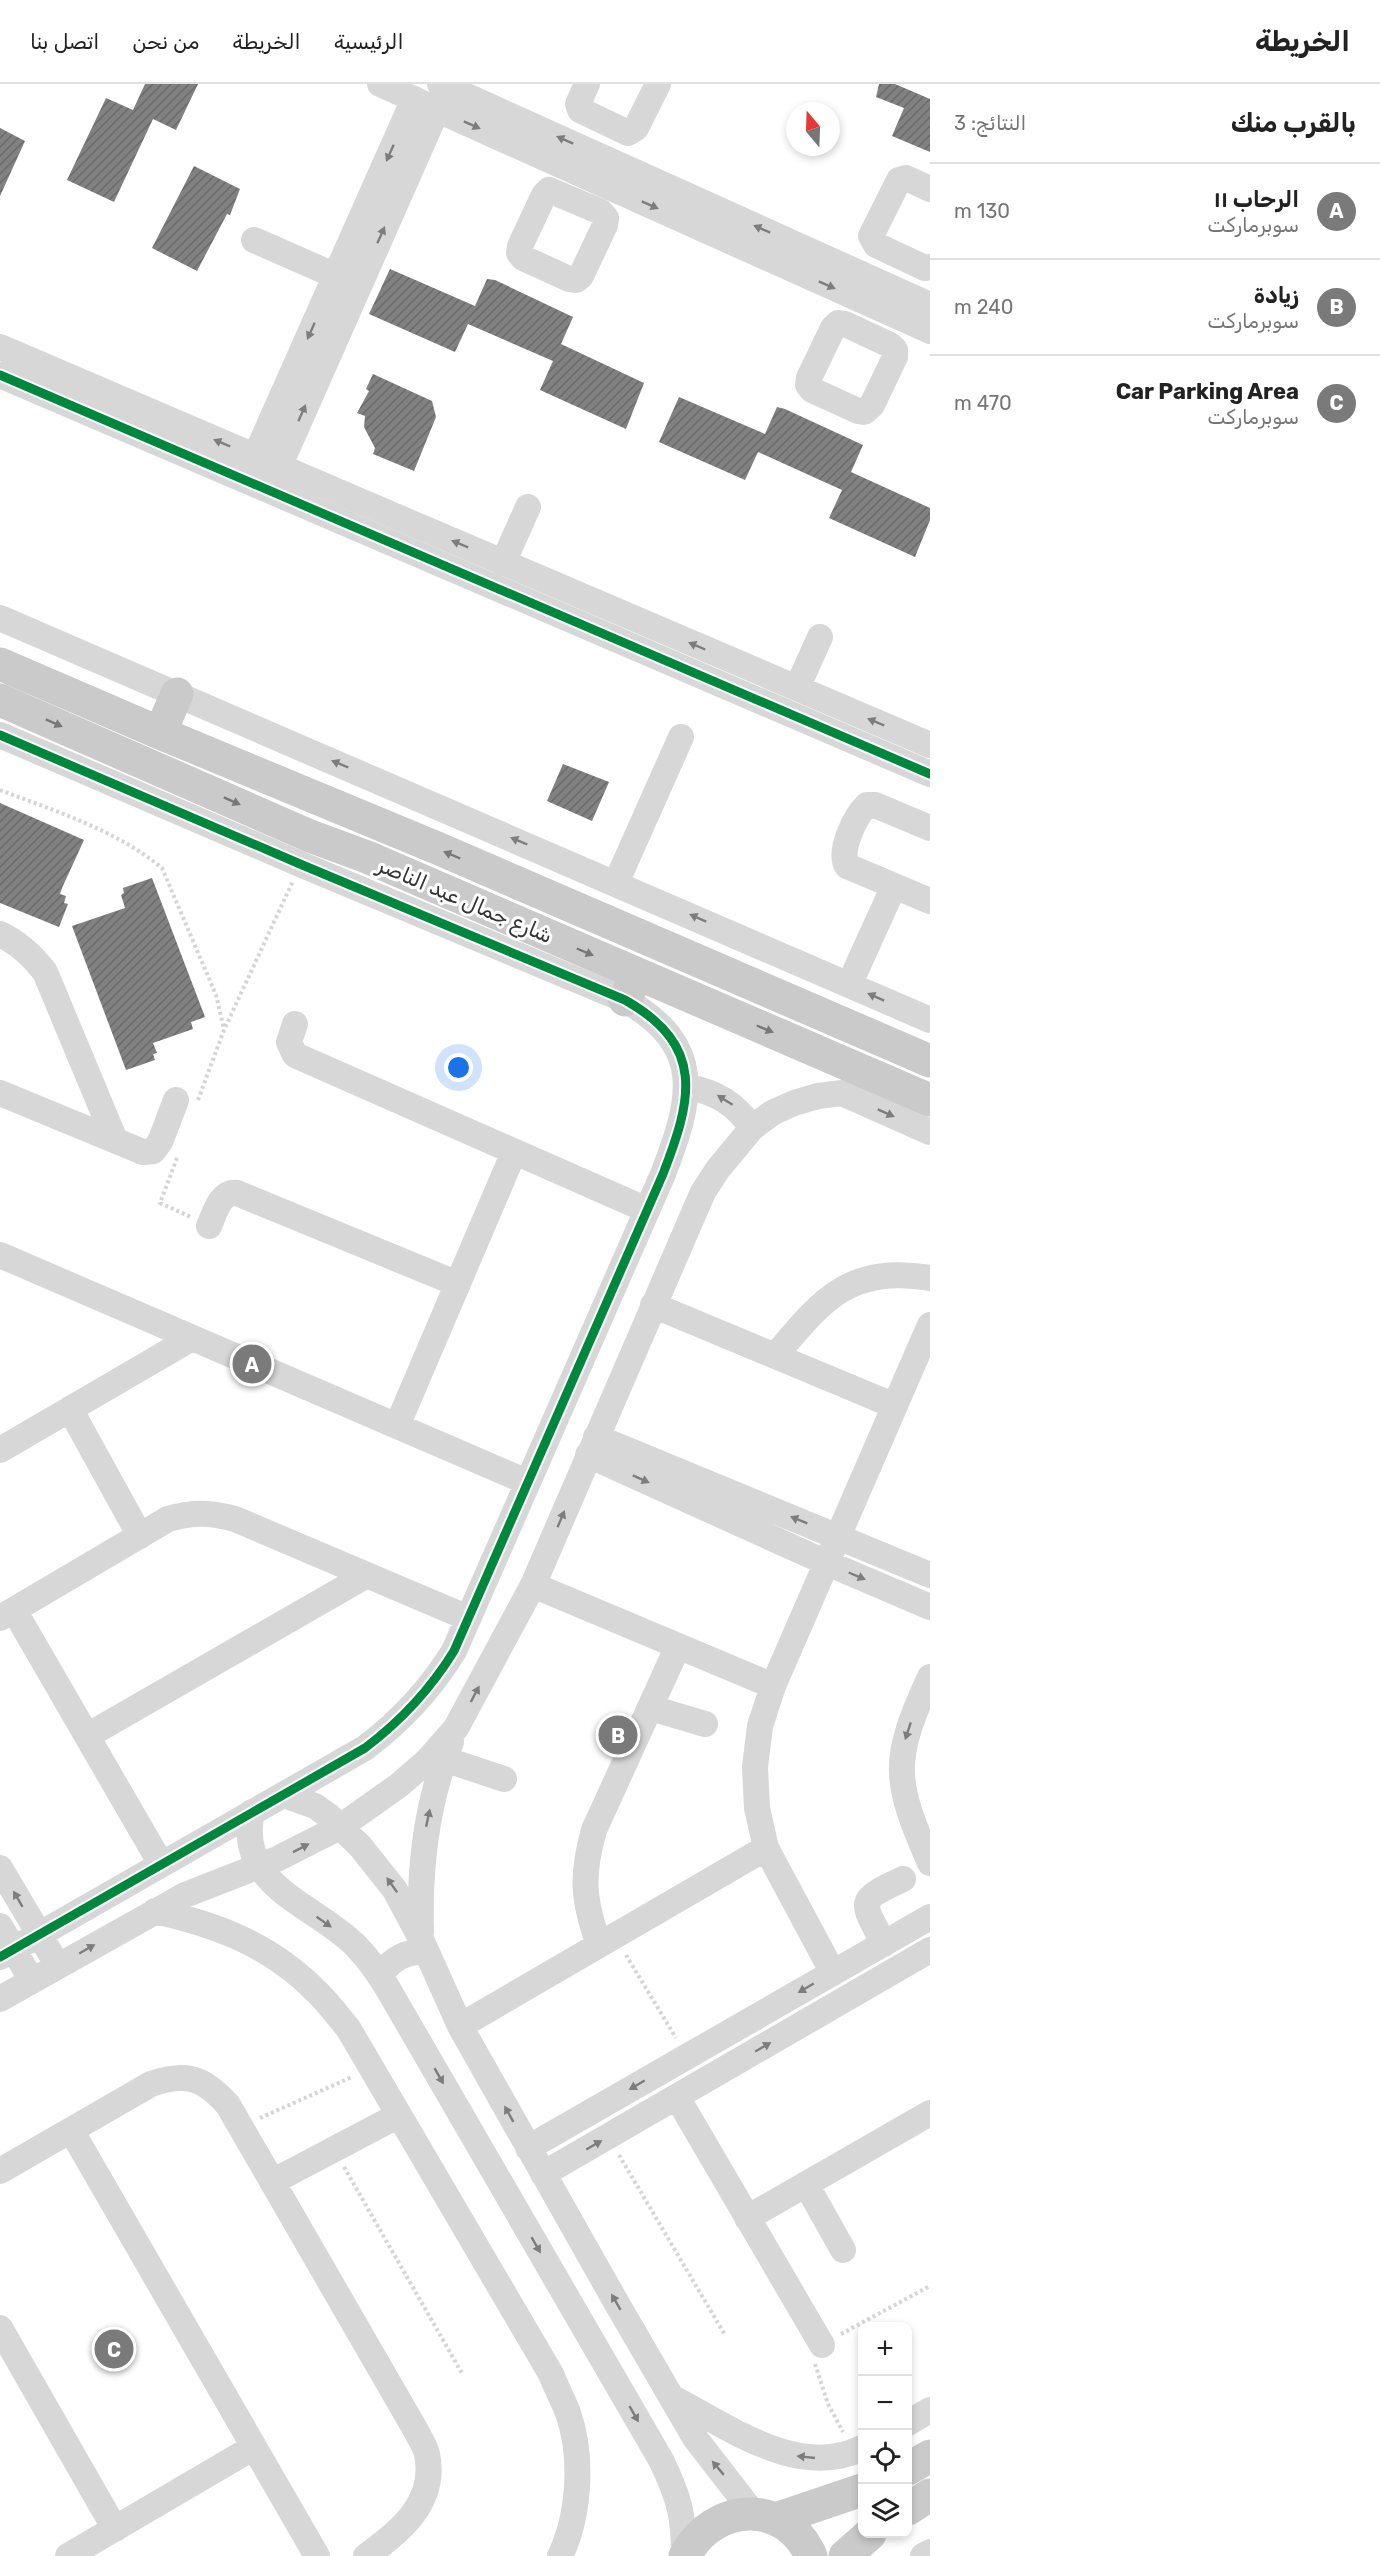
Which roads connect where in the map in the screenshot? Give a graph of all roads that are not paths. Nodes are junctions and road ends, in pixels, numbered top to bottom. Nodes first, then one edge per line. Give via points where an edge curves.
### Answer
1 (380, 84) edge
2 (440, 84) edge
3 (587, 84) edge
4 (658, 84) edge
5 (414, 99) junction
6 (437, 110) junction
7 (604, 122) junction
8 (518, 133) junction
9 (590, 152) junction
10 (587, 177) junction
11 (930, 189) edge
12 (576, 201) dead end
13 (254, 240) dead end
14 (899, 256) junction
15 (930, 267) edge
16 (336, 276) junction
17 (881, 296) junction
18 (930, 305) edge
19 (930, 332) edge
20 (865, 333) dead end
21 (0, 348) edge
22 (0, 375) edge
23 (170, 434) junction
24 (255, 457) junction
25 (279, 467) junction
26 (361, 502) junction
27 (528, 507) dead end
28 (352, 526) junction
29 (503, 563) junction
30 (0, 618) edge
31 (820, 637) dead end
32 (0, 664) edge
33 (797, 688) junction
34 (177, 694) junction
35 (0, 700) edge
36 (160, 733) junction
37 (0, 735) edge
38 (681, 737) dead end
39 (930, 745) edge
40 (930, 774) edge
41 (324, 801) junction
42 (381, 824) junction
43 (930, 828) edge
44 (305, 850) junction
45 (367, 857) junction
46 (616, 883) junction
47 (894, 886) junction
48 (930, 901) edge
49 (0, 934) edge
50 (849, 985) junction
51 (631, 987) junction
52 (930, 1020) edge
53 (295, 1024) dead end
54 (930, 1061) edge
55 (847, 1080) junction
56 (688, 1087) junction
57 (0, 1093) edge
58 (930, 1100) edge
59 (186, 1103) road end
60 (752, 1128) junction
61 (930, 1132) edge
62 (115, 1140) junction
63 (514, 1152) junction
64 (647, 1210) junction
65 (209, 1226) road end
66 (5, 1263) edge
67 (930, 1278) edge
68 (458, 1284) junction
69 (653, 1305) junction
70 (930, 1325) edge
71 (192, 1338) junction
72 (775, 1356) junction
73 (895, 1406) junction
74 (70, 1409) junction
75 (397, 1426) junction
76 (592, 1446) junction
77 (0, 1450) edge
78 (527, 1482) junction
79 (140, 1536) junction
80 (839, 1536) junction
81 (827, 1563) junction
82 (367, 1575) junction
83 (930, 1575) edge
84 (533, 1585) junction
85 (930, 1607) edge
86 (7, 1614) edge
87 (468, 1618) junction
88 (678, 1646) junction
89 (930, 1677) edge
90 (773, 1686) junction
91 (651, 1708) junction
92 (705, 1724) dead end
93 (456, 1728) junction
94 (87, 1736) junction
95 (444, 1759) junction
96 (504, 1779) dead end
97 (284, 1795) junction
98 (252, 1812) junction
99 (340, 1827) junction
100 (766, 1848) junction
101 (930, 1863) edge
102 (161, 1864) junction
103 (260, 1866) junction
104 (0, 1868) edge
105 (903, 1879) dead end
106 (155, 1911) junction
107 (930, 1917) edge
108 (0, 1926) edge
109 (39, 1935) junction
110 (607, 1941) junction
111 (884, 1944) junction
112 (424, 1945) junction
113 (930, 1950) edge
114 (7, 1953) edge
115 (58, 1966) junction
116 (833, 1973) junction
117 (380, 1975) junction
118 (32, 1981) junction
119 (0, 1999) edge
120 (460, 2026) junction
121 (677, 2097) junction
122 (930, 2113) edge
123 (399, 2115) junction
124 (71, 2130) junction
125 (528, 2148) junction
126 (0, 2171) edge
127 (543, 2174) junction
128 (272, 2182) junction
129 (806, 2184) junction
130 (747, 2218) junction
131 (843, 2250) dead end
132 (0, 2328) edge
133 (822, 2344) road end
134 (671, 2397) junction
135 (930, 2410) edge
136 (912, 2421) edge
137 (254, 2447) junction
138 (858, 2450) edge
139 (930, 2456) edge
140 (912, 2467) edge
141 (858, 2491) edge
142 (930, 2495) edge
143 (912, 2506) edge
144 (765, 2517) junction
145 (114, 2529) junction
146 (865, 2538) edge
147 (930, 2552) edge
148 (68, 2556) edge
149 (317, 2556) edge
150 (366, 2556) edge
151 (560, 2556) edge
152 (684, 2556) edge
153 (811, 2556) edge
154 (845, 2556) edge
155 (923, 2556) edge

1 - 5 street
2 - 8 street
3 - 7 street via 578,107
4 - 7 street via 632,133
5 - 6 street
5 -> 16 street
6 -> 8 street
25 -> 6 street
7 - 9 street
9 -> 8 street
8 - 10 street
17 -> 9 street
10 - 12 street
10 -> 17 street
11 - 14 street via 909,179 899,180 871,236 873,243
13 - 16 street
14 - 15 street
14 - 17 street
16 -> 24 street
17 - 18 street
17 - 19 street
17 - 20 street
21 - 23 street
22 - 23 street
24 -> 23 street
23 - 28 street
24 - 25 street
25 - 26 street
26 - 28 street
29 -> 26 street
27 - 29 street
28 - 40 street
33 -> 29 street
30 - 34 street
31 - 33 street
32 - 36 main road, شارع جمال عبد الناصر
39 -> 33 street
34 - 36 main road
46 -> 34 street
35 -> 44 main road, شارع جمال عبد الناصر
36 - 41 main road, شارع جمال عبد الناصر
37 - 44 street
38 - 46 street
41 - 42 main road, شارع جمال عبد الناصر
41 - 44 main road
42 - 45 main road
54 -> 42 main road, شارع جمال عبد الناصر
43 - 47 street via 875,805 862,810 843,850 843,860 847,866
44 - 45 main road, شارع جمال عبد الناصر
44 - 51 street
45 -> 51 main road, شارع جمال عبد الناصر
50 -> 46 street
47 - 48 street
47 - 50 street
49 - 62 street via 32,955 45,972
52 -> 50 street
51 -> 55 main road, شارع جمال عبد الناصر
51 - 56 street via 675,1044
53 - 63 street via 289,1042 295,1055
55 - 58 main road, شارع جمال عبد الناصر
55 - 60 street via 772,1113
55 -> 61 street
60 -> 56 street via 725,1100
56 - 64 street via 674,1146
57 - 62 street
59 - 62 street via 153,1151 143,1152
60 - 69 street via 703,1191
63 - 64 street
63 - 68 street
64 - 78 street
65 - 68 street via 223,1198 237,1193
66 - 71 street
67 - 72 street via 896,1274 863,1279 833,1294
68 - 75 street
69 - 72 street
69 - 76 street
70 - 73 street
71 - 74 street
71 - 75 street
72 - 73 street
73 - 80 street
74 - 77 street
74 - 79 street
75 - 78 street
80 -> 76 street
76 -> 81 street
84 -> 76 street
78 - 87 street
79 - 82 street via 168,1519 190,1513 213,1513 235,1518
79 - 86 street
80 - 81 street
80 - 83 street
81 -> 85 street
81 - 90 street
82 - 87 street
82 - 94 street
84 - 88 street
93 -> 84 street
86 - 94 street
87 - 97 street via 454,1651 416,1705 365,1748
88 - 90 street
88 - 91 street
89 -> 101 street via 905,1734 901,1762 902,1790
90 - 100 street via 760,1726 755,1767 757,1808
91 - 92 street
91 - 110 street via 594,1830 587,1856 587,1911
93 - 95 street
93 - 99 street via 398,1786
94 - 102 street
95 - 96 street
112 -> 95 street via 421,1875 426,1829
97 - 98 street
97 - 99 street via 315,1806
98 - 102 street
98 - 103 street via 249,1840
103 -> 99 street
112 -> 99 street via 390,1882
100 - 110 street
100 - 116 street
102 - 109 street
103 - 106 street
103 -> 117 street via 296,1904 354,1944
109 -> 104 street
105 - 111 street via 870,1895 866,1901 866,1909
115 -> 106 street
106 - 123 street via 200,1921 283,1962 318,1993 348,2028
107 - 111 street
108 - 114 street
109 - 114 street
109 - 115 street
110 - 120 street
111 - 116 street
112 - 117 street via 399,1956
112 - 120 street
121 -> 113 street
114 - 118 street
115 - 118 street
116 -> 125 street
117 -> 152 street via 662,2464 675,2489 684,2521
118 - 119 street
125 -> 120 street
127 -> 121 street
121 - 130 street
122 - 129 street
123 - 128 street
123 - 151 street via 551,2374 568,2415 577,2458 576,2503
124 - 126 street
124 - 128 street via 151,2084 172,2077 194,2078 213,2089 228,2105
124 - 137 street
125 - 127 street
134 -> 127 street
128 - 150 street via 427,2454 428,2481 419,2508 402,2529
129 - 130 street
129 - 131 street
130 - 133 street
132 - 145 street
138 -> 134 street via 819,2458 784,2454
144 -> 134 street via 695,2438
135 - 136 street
137 - 145 street
137 - 149 street
139 - 140 main road
141 - 144 main road
142 - 143 main road
144 - 152 main road via 740,2514 712,2524 700,2533
144 - 153 main road via 799,2536
145 - 148 street
146 - 154 main road
147 - 155 street

